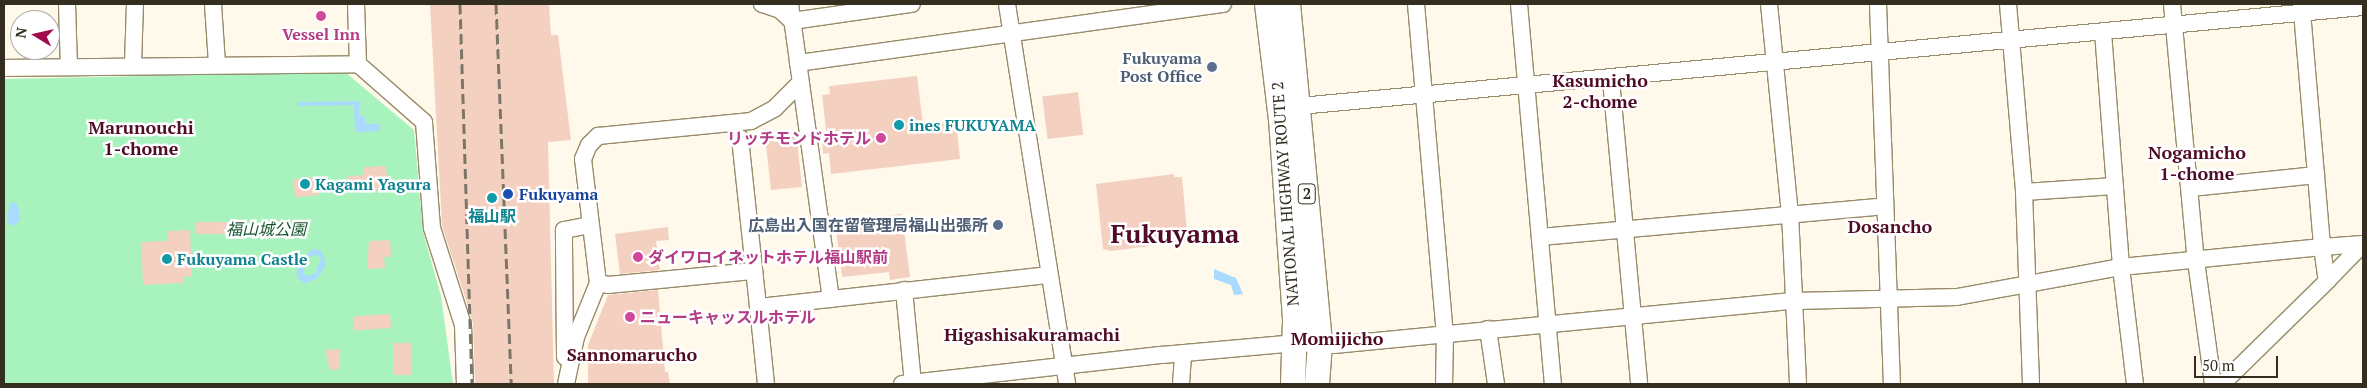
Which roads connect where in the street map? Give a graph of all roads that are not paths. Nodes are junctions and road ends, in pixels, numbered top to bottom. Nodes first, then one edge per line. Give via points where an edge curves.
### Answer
1 (67, 4) edge
2 (135, 4) edge
3 (213, 4) edge
4 (356, 4) edge
5 (762, 4) edge
6 (790, 4) edge
7 (912, 4) edge
8 (1007, 4) edge
9 (1223, 4) edge
10 (1267, 4) edge
11 (1288, 4) edge
12 (1416, 4) edge
13 (1519, 4) edge
14 (1769, 4) edge
15 (1878, 4) edge
16 (2008, 4) edge
17 (2172, 4) edge
18 (2363, 7) edge
19 (2302, 12) junction
20 (792, 21) junction
21 (2174, 25) junction
22 (1013, 32) junction
23 (2103, 32) junction
24 (2011, 40) junction
25 (1881, 52) junction
26 (798, 63) junction
27 (133, 64) junction
28 (358, 64) junction
29 (1775, 64) junction
30 (217, 65) junction
31 (69, 67) junction
32 (4, 68) edge
33 (1611, 80) junction
34 (800, 83) junction
35 (1526, 87) junction
36 (1424, 95) junction
37 (1300, 106) junction
38 (740, 138) dead end
39 (2316, 175) junction
40 (2115, 186) junction
41 (2191, 188) junction
42 (2024, 192) junction
43 (1884, 206) junction
44 (1790, 213) junction
45 (590, 225) junction
46 (1626, 227) junction
47 (1540, 237) junction
48 (2363, 244) edge
49 (2322, 247) junction
50 (2196, 261) junction
51 (2121, 267) junction
52 (754, 271) junction
53 (1048, 275) junction
54 (2027, 282) junction
55 (2327, 282) junction
56 (598, 283) junction
57 (904, 290) junction
58 (1888, 298) junction
59 (831, 299) junction
60 (1796, 301) junction
61 (758, 307) junction
62 (1635, 315) junction
63 (1547, 324) junction
64 (1488, 329) junction
65 (1445, 334) junction
66 (1296, 343) junction
67 (1320, 344) junction
68 (1183, 353) junction
69 (1065, 368) junction
70 (566, 378) edge
71 (465, 384) edge
72 (766, 384) edge
73 (910, 384) edge
74 (1067, 384) edge
75 (1181, 384) edge
76 (1293, 384) edge
77 (1316, 384) edge
78 (1444, 384) edge
79 (1496, 384) edge
80 (1553, 384) edge
81 (1639, 384) edge
82 (1798, 384) edge
83 (1892, 384) edge
84 (2031, 384) edge
85 (2135, 384) edge
86 (2213, 384) edge
87 (2222, 384) edge

1 - 31 street
2 - 27 street
3 - 30 street
4 - 28 street
5 - 20 street via 780,10
6 - 20 street
7 - 20 street
8 - 22 street
9 - 22 street
10 - 66 highway, NATIONAL HIGHWAY ROUTE 2 / 2 via 1281,119
11 - 37 highway, NATIONAL HIGHWAY ROUTE 2 / 2
12 - 36 street
13 - 35 street
14 - 29 street
15 - 25 street
16 - 24 street
17 - 21 street
18 - 19 street
19 - 21 street
19 - 39 street
20 - 26 street
21 - 23 street
21 - 41 street
22 - 26 street
22 - 53 street
23 - 24 street
23 - 40 street
24 - 25 street
24 - 42 street
25 - 29 street
25 - 43 street
26 - 34 street
27 - 30 street
27 - 31 street
28 - 30 street
28 - 71 street via 424,122 432,228 462,325
29 - 33 street
29 - 44 street
31 - 32 street
33 - 35 street
33 - 46 street
34 - 45 street via 775,108 751,121 598,136 583,159
34 - 59 street
35 - 36 street
35 - 47 street
36 - 37 street
36 - 65 street
37 - 67 highway, NATIONAL HIGHWAY ROUTE 2 / 2
38 - 52 street
39 - 41 street
39 - 49 street
40 - 42 street
40 - 51 street
41 - 50 street
42 - 54 street
43 - 44 street
43 - 58 street
44 - 46 street
44 - 60 street
45 - 56 street
45 - 70 street via 564,230
46 - 47 street
46 - 62 street
47 - 63 street
48 - 49 street
48 - 55 street
49 - 50 street
49 - 55 street
50 - 51 street
50 - 86 street
51 - 54 street
51 - 85 street
52 - 56 street via 608,285
52 - 61 street
53 - 57 street
53 - 69 street
54 - 58 street via 1957,298
54 - 84 street
55 - 87 street
56 - 70 street
57 - 59 street
57 - 73 street
58 - 60 street
58 - 83 street
59 - 61 street
60 - 62 street
60 - 82 street
61 - 72 street
62 - 63 street
62 - 81 street
63 - 64 street
63 - 80 street
64 - 65 street
64 - 79 street
65 - 67 street
65 - 78 street
66 - 67 street
66 - 68 street
66 - 76 highway, NATIONAL HIGHWAY ROUTE 2 / 2
67 - 77 highway, NATIONAL HIGHWAY ROUTE 2 / 2
68 - 69 street
68 - 75 street
69 - 73 street
69 - 74 street

